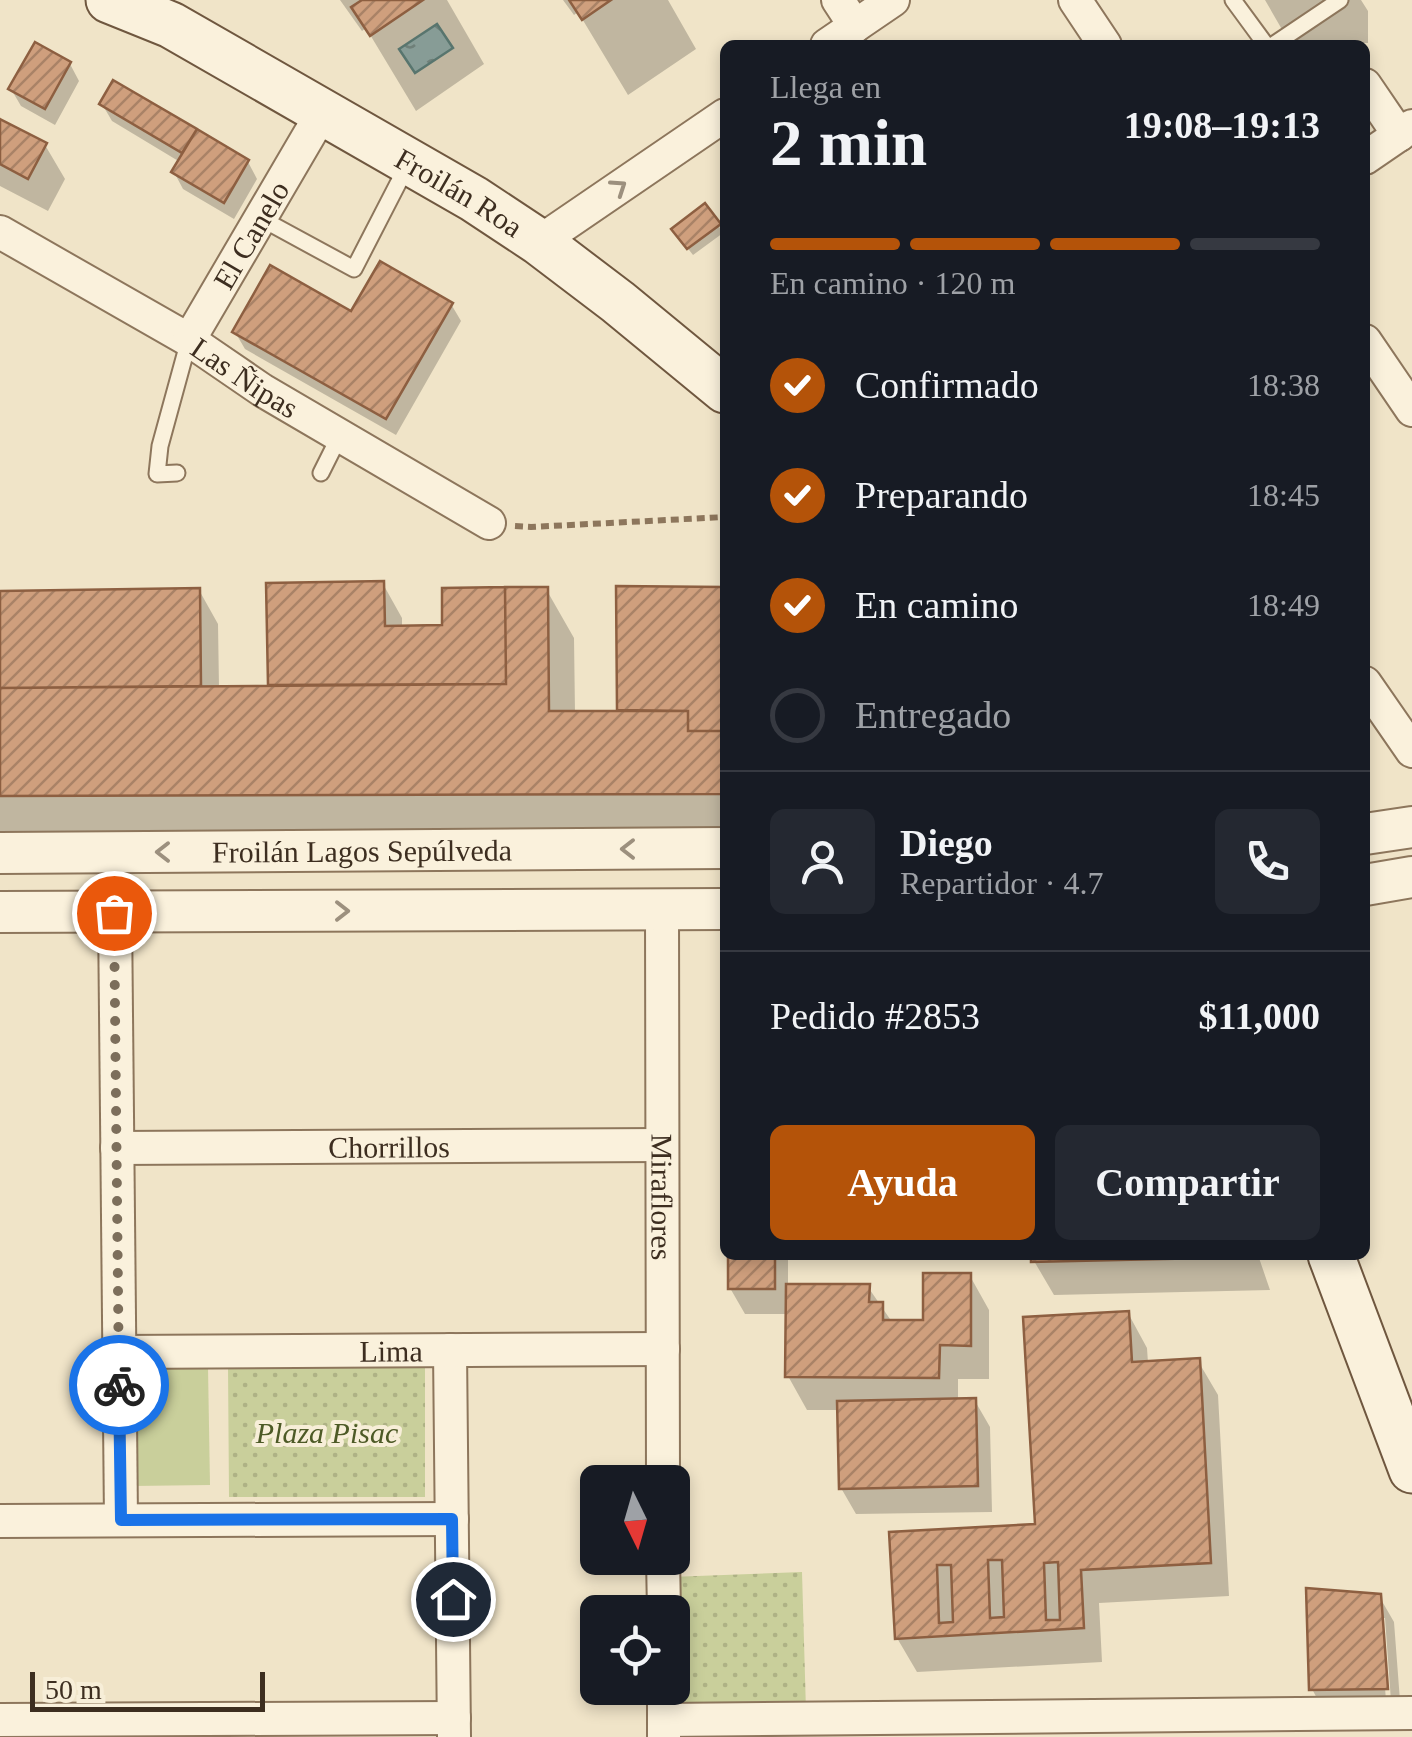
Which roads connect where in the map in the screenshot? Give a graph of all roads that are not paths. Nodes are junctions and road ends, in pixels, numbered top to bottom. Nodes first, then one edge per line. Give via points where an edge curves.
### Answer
1 (109, 0) edge
2 (893, 0) edge
3 (1075, 0) edge
4 (1233, 0) edge
5 (1340, 0) edge
6 (158, 12) edge
7 (847, 13) edge
8 (830, 40) edge
9 (1102, 40) edge
10 (1266, 40) edge
11 (1278, 40) edge
12 (1370, 91) edge
13 (322, 113) junction
14 (720, 118) edge
15 (1405, 131) edge
16 (1370, 155) edge
17 (410, 161) junction
18 (262, 219) junction
19 (0, 232) edge
20 (539, 242) junction
21 (190, 340) junction
22 (1370, 348) edge
23 (719, 376) edge
24 (1412, 410) edge
25 (339, 437) junction
26 (177, 473) dead end
27 (321, 473) dead end
28 (489, 523) road end
29 (1370, 690) edge
30 (1412, 751) edge
31 (1412, 827) edge
32 (1370, 833) edge
33 (720, 848) edge
34 (284, 850) junction
35 (0, 853) edge
36 (1412, 877) edge
37 (1370, 884) edge
38 (720, 909) edge
39 (662, 910) junction
40 (0, 912) edge
41 (282, 912) junction
42 (114, 913) junction
43 (662, 1145) junction
44 (117, 1148) junction
45 (1333, 1260) edge
46 (663, 1349) junction
47 (450, 1350) junction
48 (119, 1352) junction
49 (663, 1465) edge
50 (1412, 1470) edge
51 (452, 1519) junction
52 (121, 1520) junction
53 (0, 1521) edge
54 (1412, 1713) edge
55 (0, 1720) edge
56 (1119, 1726) edge
57 (454, 1727) edge
58 (664, 1729) edge

1 - 6 main road, Froilán Roa
2 - 7 street
3 - 9 street
4 - 10 lane
5 - 11 lane
6 - 13 main road, Froilán Roa
7 - 8 street
12 - 15 street
13 - 17 main road, Froilán Roa
13 - 18 street, El Canelo
20 -> 14 street
15 - 16 street
17 - 18 lane via 354,269
17 - 20 main road, Froilán Roa
18 - 21 street, El Canelo
19 - 21 street, Las Ñipas
20 - 23 main road, Froilán Roa
21 - 25 street, Las Ñipas
21 - 26 lane, El Canelo via 157,474
22 - 24 street
25 - 27 lane
25 - 28 street, Las Ñipas
29 - 30 street
31 - 32 street
33 -> 34 street, Froilán Lagos Sepúlveda
34 -> 35 street, Froilán Lagos Sepúlveda
34 - 41 street via 294,890
36 - 37 street
38 - 39 street, Froilán Lagos Sepúlveda
41 -> 39 street, Froilán Lagos Sepúlveda
39 - 43 street, Miraflores
40 - 42 street, Froilán Lagos Sepúlveda
41 - 42 street, Froilán Lagos Sepúlveda
42 - 44 street
43 - 44 street, Chorrillos
43 - 46 street, Miraflores
44 - 48 street
45 - 50 main road
46 - 47 street, Lima
46 - 49 street, Miraflores
47 - 48 street, Lima
47 - 51 street
48 - 52 street
51 - 52 street
51 - 57 street
52 - 53 street
54 - 56 street
55 - 57 street
56 - 58 street

